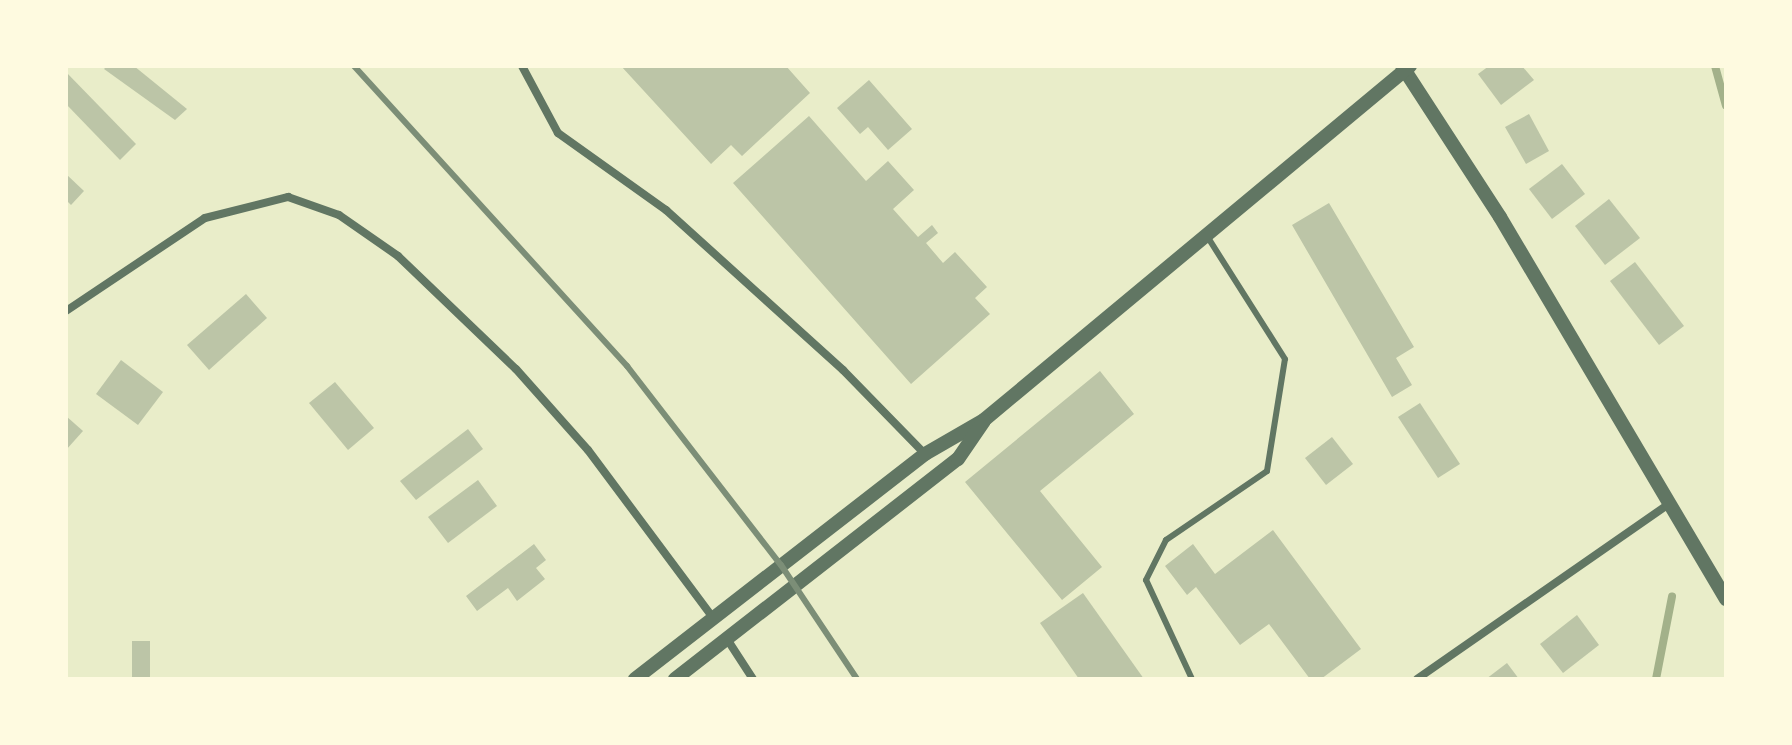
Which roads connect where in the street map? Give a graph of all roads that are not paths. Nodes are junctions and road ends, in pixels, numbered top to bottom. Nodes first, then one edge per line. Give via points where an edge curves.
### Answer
1 (522, 66) edge
2 (1405, 68) edge
3 (1207, 236) junction
4 (66, 311) edge
5 (984, 420) junction
6 (925, 454) junction
7 (1671, 503) junction
8 (1726, 599) edge
9 (713, 618) junction
10 (727, 639) junction
11 (635, 679) edge
12 (675, 679) edge
13 (753, 679) edge
14 (1192, 679) edge
15 (1417, 679) edge

1 - 6 street via 558,133 666,210 843,370
2 - 3 street
2 - 7 street
3 - 5 street
3 - 14 lane via 1285,359 1267,471 1166,540 1146,580
4 - 9 street via 205,218 288,197 339,215 398,256 516,369 588,450
5 - 6 street
5 - 10 street via 958,459
6 - 9 street
7 - 8 street
7 - 15 street
9 - 11 street
10 - 12 street
10 - 13 street

